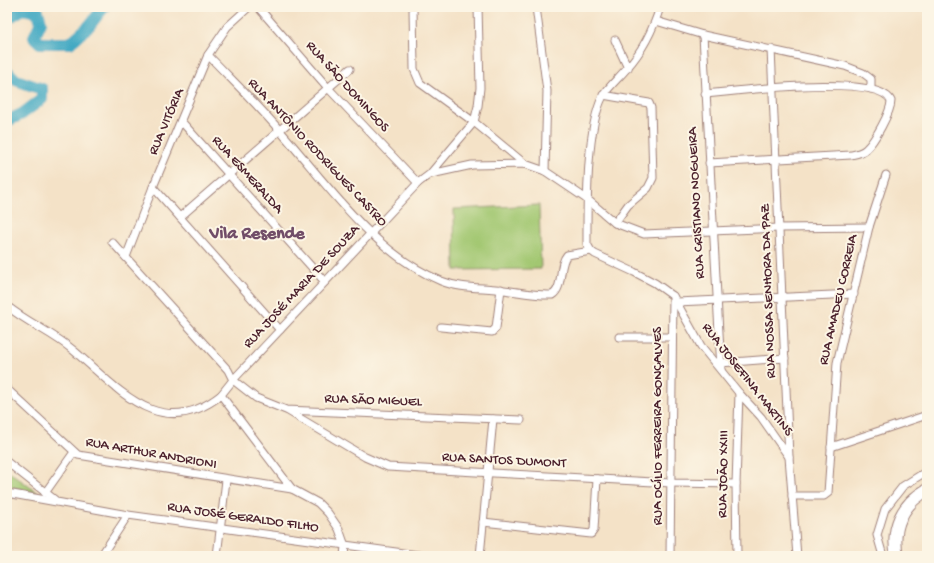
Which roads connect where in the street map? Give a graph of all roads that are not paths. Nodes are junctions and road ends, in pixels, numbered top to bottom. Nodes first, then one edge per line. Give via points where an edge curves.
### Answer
1 (249, 7) edge
2 (258, 7) edge
3 (413, 7) edge
4 (478, 7) edge
5 (536, 7) edge
6 (660, 7) edge
7 (656, 21) junction
8 (704, 35) junction
9 (615, 40) dead end
10 (771, 49) junction
11 (208, 55) junction
12 (628, 68) junction
13 (350, 69) dead end
14 (773, 88) junction
15 (329, 89) junction
16 (871, 89) junction
17 (705, 94) junction
18 (604, 95) junction
19 (181, 121) junction
20 (474, 122) junction
21 (280, 131) junction
22 (777, 159) junction
23 (710, 163) junction
24 (525, 164) junction
25 (545, 171) junction
26 (229, 173) junction
27 (430, 174) junction
28 (886, 175) dead end
29 (418, 183) junction
30 (153, 187) junction
31 (588, 200) junction
32 (180, 217) junction
33 (616, 223) junction
34 (869, 227) junction
35 (779, 228) junction
36 (715, 231) junction
37 (371, 233) junction
38 (112, 242) dead end
39 (591, 251) junction
40 (126, 258) junction
41 (325, 282) junction
42 (501, 289) junction
43 (854, 294) junction
44 (782, 296) junction
45 (675, 299) junction
46 (716, 299) junction
47 (7, 306) edge
48 (441, 327) dead end
49 (280, 330) junction
50 (619, 337) dead end
51 (671, 337) junction
52 (785, 358) junction
53 (720, 367) junction
54 (233, 380) junction
55 (7, 389) edge
56 (739, 393) junction
57 (221, 395) junction
58 (286, 410) junction
59 (927, 415) edge
60 (493, 419) junction
61 (521, 420) dead end
62 (831, 447) junction
63 (74, 452) junction
64 (789, 457) junction
65 (7, 462) edge
66 (927, 471) edge
67 (488, 473) junction
68 (597, 479) junction
69 (226, 480) junction
70 (671, 482) junction
71 (736, 484) junction
72 (292, 489) junction
73 (927, 490) edge
74 (7, 493) edge
75 (45, 493) junction
76 (792, 496) junction
77 (59, 502) junction
78 (128, 515) junction
79 (483, 522) junction
80 (220, 527) junction
81 (345, 546) junction
82 (101, 556) edge
83 (217, 556) edge
84 (344, 556) edge
85 (425, 556) edge
86 (480, 556) edge
87 (670, 556) edge
88 (737, 556) edge
89 (797, 556) edge
90 (883, 556) edge
91 (897, 556) edge

1 - 11 street, RUA VITÓRIA via 227,27
2 - 15 street, RUA SÃO DOMINGOS
3 - 20 street via 416,77 428,90
4 - 20 street, RUA JOSÉ MARIA DE SOUZA via 480,88
5 - 25 street via 546,91
6 - 7 street
7 - 8 street
7 - 12 street via 640,53
8 - 10 street
8 - 17 street, RUA CRISTIANO NOGUEIRA
9 - 12 street
10 - 14 street, RUA NOSSA SENHORA DA PAZ
10 - 16 street via 845,66 863,73 871,79
11 - 19 street, RUA VITÓRIA
11 - 21 street, RUA ANTÔNIO RODRIGUES CASTRO
12 - 18 street
13 - 15 street
14 - 16 street via 842,85
14 - 17 street
14 - 22 street, RUA NOSSA SENHORA DA PAZ
15 - 21 street
15 - 29 street, RUA SÃO DOMINGOS
16 - 22 street via 886,95 891,101 888,112 871,143 862,152 851,155
17 - 23 street, RUA CRISTIANO NOGUEIRA
18 - 31 street via 595,119
18 - 33 street via 649,103 651,108 653,178 648,188 628,204
19 - 26 street, RUA ESMERALDA
19 - 30 street, RUA VITÓRIA
20 - 24 street
20 - 27 street, RUA JOSÉ MARIA DE SOUZA
21 - 26 street
21 - 37 street, RUA ANTÔNIO RODRIGUES CASTRO via 334,195
22 - 23 street
22 - 35 street, RUA NOSSA SENHORA DA PAZ
23 - 36 street, RUA CRISTIANO NOGUEIRA
24 - 25 street
24 - 27 street via 472,165
25 - 31 street
26 - 32 street
26 - 41 street, RUA ESMERALDA
27 - 29 street, RUA JOSÉ MARIA DE SOUZA
28 - 34 street, RUA AMADEU CORREIA
29 - 37 street, RUA JOSÉ MARIA DE SOUZA
30 - 32 street
30 - 40 street, RUA VITÓRIA
31 - 33 street
31 - 39 street via 587,244
32 - 49 street
33 - 36 street via 644,234
34 - 35 street
34 - 43 street, RUA AMADEU CORREIA
35 - 36 street
35 - 44 street, RUA NOSSA SENHORA DA PAZ
36 - 46 street, RUA CRISTIANO NOGUEIRA
37 - 41 street, RUA JOSÉ MARIA DE SOUZA
37 - 42 street, RUA ANTÔNIO RODRIGUES CASTRO via 412,266 443,282
38 - 40 street, RUA SÃO MIGUEL
39 - 42 street, RUA ANTÔNIO RODRIGUES CASTRO via 567,255 557,290 552,295
39 - 45 street, RUA JOSEFINA MARTINS via 655,283
40 - 54 street, RUA SÃO MIGUEL via 223,364
41 - 49 street, RUA JOSÉ MARIA DE SOUZA
42 - 48 street via 496,328 492,332
43 - 44 street
43 - 62 street, RUA AMADEU CORREIA via 837,364
44 - 46 street
44 - 52 street, RUA NOSSA SENHORA DA PAZ
45 - 46 street
45 - 51 street, RUA OCÍLIO FERREIRA GONÇALVES
45 - 53 street, RUA JOSEFINA MARTINS via 701,346
46 - 53 street, RUA CRISTIANO NOGUEIRA
47 - 57 street, RUA JOSÉ MARIA DE SOUZA via 65,343 119,392 145,407 173,414 187,413 199,410
49 - 54 street, RUA JOSÉ MARIA DE SOUZA
50 - 51 street
51 - 70 street, RUA OCÍLIO FERREIRA GONÇALVES
52 - 53 street
52 - 64 street, RUA NOSSA SENHORA DA PAZ
53 - 56 street, RUA JOSEFINA MARTINS
54 - 57 street, RUA JOSÉ MARIA DE SOUZA
54 - 58 street, RUA SÃO MIGUEL via 256,398
55 - 63 street, RUA ARTHUR ANDRIONI
56 - 64 street, RUA JOSEFINA MARTINS via 761,416
56 - 71 street, RUA JOÃO XXIII
57 - 72 street
58 - 60 street, RUA SÃO MIGUEL
58 - 67 street, RUA SANTOS DUMONT via 365,457 388,467
59 - 62 street
60 - 61 street, RUA SÃO MIGUEL
60 - 67 street
62 - 76 street, RUA AMADEU CORREIA via 826,495
63 - 69 street, RUA ARTHUR ANDRIONI via 95,459
63 - 75 street
64 - 76 street, RUA NOSSA SENHORA DA PAZ
65 - 75 street
66 - 90 street via 902,486 885,509 877,535
67 - 68 street, RUA SANTOS DUMONT
67 - 79 street
68 - 70 street, RUA SANTOS DUMONT
68 - 79 street via 594,530 591,534
69 - 72 street, RUA ARTHUR ANDRIONI
69 - 80 street
70 - 71 street, RUA SANTOS DUMONT
70 - 87 street, RUA OCÍLIO FERREIRA GONÇALVES
71 - 88 street, RUA JOÃO XXIII
72 - 81 street via 318,503 328,513 339,529
73 - 91 highway via 911,502 898,521 895,546
74 - 77 street, RUA JOSÉ GERALDO FILHO
75 - 77 street
76 - 89 street, RUA NOSSA SENHORA DA PAZ
77 - 78 street, RUA JOSÉ GERALDO FILHO
78 - 80 street, RUA JOSÉ GERALDO FILHO
78 - 82 street
79 - 86 street
80 - 81 street, RUA JOSÉ GERALDO FILHO
80 - 83 street
81 - 84 street
81 - 85 street, RUA JOSÉ GERALDO FILHO

